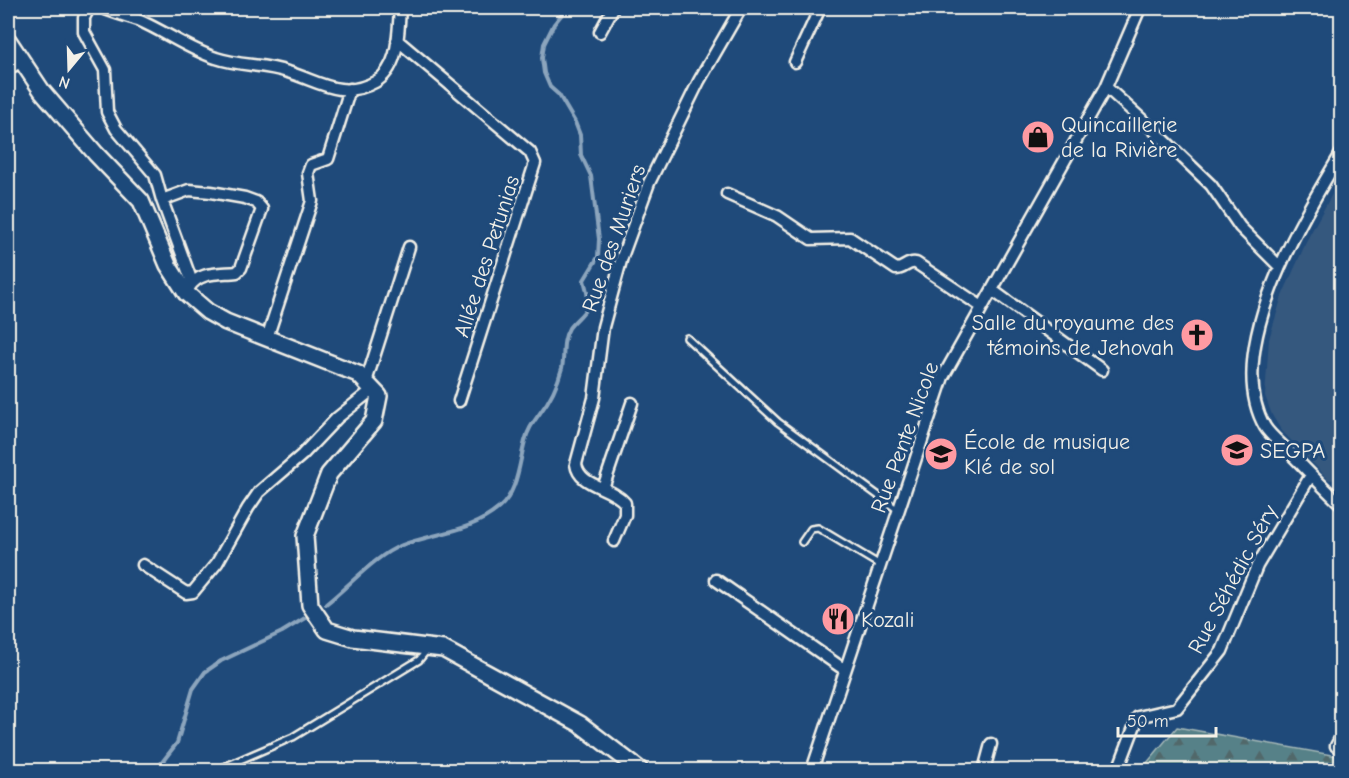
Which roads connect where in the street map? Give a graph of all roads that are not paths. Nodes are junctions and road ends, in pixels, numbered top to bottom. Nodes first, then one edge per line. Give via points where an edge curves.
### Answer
1 (89, 8) edge
2 (104, 8) edge
3 (140, 8) edge
4 (400, 8) edge
5 (613, 8) edge
6 (741, 8) edge
7 (820, 8) edge
8 (1140, 8) edge
9 (136, 20) junction
10 (600, 32) dead end
11 (8, 40) edge
12 (397, 40) junction
13 (22, 61) junction
14 (795, 62) dead end
15 (8, 69) edge
16 (1106, 87) junction
17 (350, 89) junction
18 (1341, 152) edge
19 (727, 194) dead end
20 (162, 200) junction
21 (409, 247) dead end
22 (1280, 267) junction
23 (189, 288) junction
24 (992, 290) junction
25 (982, 307) junction
26 (267, 338) junction
27 (687, 338) dead end
28 (1102, 370) dead end
29 (369, 386) junction
30 (459, 401) dead end
31 (632, 403) dead end
32 (1311, 475) junction
33 (603, 488) junction
34 (1341, 505) edge
35 (898, 510) junction
36 (614, 541) dead end
37 (802, 542) dead end
38 (143, 565) dead end
39 (880, 565) junction
40 (716, 580) dead end
41 (430, 646) junction
42 (845, 670) junction
43 (1341, 735) edge
44 (991, 744) dead end
45 (1336, 746) dead end
46 (217, 771) edge
47 (640, 771) edge
48 (812, 771) edge
49 (984, 771) edge
50 (1118, 771) edge

1 - 20 street via 84,32 105,70 107,112 116,129 156,175
2 - 9 street
3 - 9 street
4 - 12 street
5 - 10 street
6 - 33 street, Rue des Muriers via 699,81 650,183 622,257 603,327 594,398 576,464 582,478
7 - 14 street
8 - 16 street, Rue Pente Nicole
9 - 17 street via 214,58 287,72 319,86
11 - 13 main road
12 - 17 street via 393,60 384,75
12 - 30 street, Allée des Petunias via 530,152 535,164
13 - 15 street
13 - 23 main road via 42,92 141,201 168,265
16 - 22 street via 1211,185 1240,226
16 - 24 street, Rue Pente Nicole
17 - 26 street via 328,159 311,165 308,173 312,201
18 - 22 street via 1307,209
19 - 25 street via 777,216 811,239 850,238 896,269 916,263
20 - 23 street
20 - 23 street via 189,190 245,198 262,209 241,268 237,272 202,276
21 - 29 street
22 - 32 street via 1256,345 1254,402 1266,428
23 - 26 main road via 208,312
24 - 25 street, Rue Pente Nicole
24 - 28 street
25 - 35 street, Rue Pente Nicole via 943,377
26 - 29 main road via 358,374
27 - 35 lane via 778,422
29 - 38 street via 302,455 259,492 218,563 193,592 186,593
29 - 41 main road via 379,396 374,421 329,474 305,536 310,605 327,630 353,638
31 - 33 street
32 - 34 street
32 - 50 street, Rue Séhédic Séry via 1257,566 1222,651 1177,708 1138,717
33 - 36 street, Rue des Muriers via 625,502 625,515
35 - 39 street, Rue Pente Nicole
37 - 39 lane via 810,529 818,528
39 - 42 street, Rue Pente Nicole
40 - 42 street
41 - 46 lane via 419,660 293,736
41 - 47 main road via 443,649 580,724
42 - 48 street, Rue Pente Nicole
43 - 45 street
44 - 49 street

